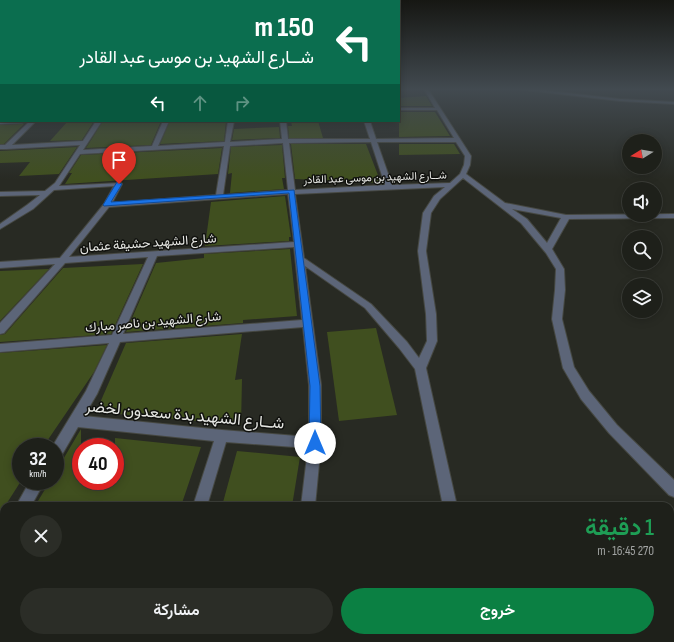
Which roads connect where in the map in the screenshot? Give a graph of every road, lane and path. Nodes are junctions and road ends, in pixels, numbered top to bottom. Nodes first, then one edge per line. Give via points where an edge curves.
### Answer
1 (445, 119) edge
2 (32, 122) edge
3 (97, 122) edge
4 (166, 122) edge
5 (230, 122) edge
6 (283, 122) edge
7 (367, 122) edge
8 (459, 140) junction
9 (285, 141) junction
10 (373, 141) junction
11 (83, 144) junction
12 (228, 144) junction
13 (3, 147) edge
14 (154, 148) junction
15 (79, 152) junction
16 (463, 175) junction
17 (453, 185) junction
18 (389, 186) junction
19 (53, 188) junction
20 (292, 191) junction
21 (48, 193) junction
22 (0, 194) edge
23 (219, 196) junction
24 (503, 204) junction
25 (107, 205) junction
26 (674, 216) edge
27 (566, 217) junction
28 (0, 227) edge
29 (297, 244) junction
30 (548, 249) junction
31 (154, 254) junction
32 (300, 259) junction
33 (62, 261) junction
34 (0, 265) edge
35 (308, 323) junction
36 (0, 330) edge
37 (116, 339) junction
38 (0, 348) edge
39 (420, 368) junction
40 (75, 421) junction
41 (222, 436) junction
42 (64, 439) edge
43 (315, 443) junction
44 (33, 490) edge
45 (674, 490) edge
46 (25, 502) edge
47 (201, 502) edge
48 (308, 502) edge
49 (449, 502) edge

1 - 8 street
2 - 13 street
3 - 11 street
4 - 14 street
5 - 12 street
6 - 9 street
7 - 10 street
8 - 10 street
8 - 16 street via 468,156
9 - 10 street
9 - 12 street
9 - 20 street
10 - 18 street
11 - 13 street
11 - 15 street
12 - 14 street
12 - 23 street
14 - 15 street
15 - 19 street
16 - 17 street
16 - 24 street
17 - 18 street, شــارع الشهيد بن موسى عبد القادر
17 - 39 street via 436,198 427,213 422,251 432,341
18 - 20 street, شــارع الشهيد بن موسى عبد القادر
19 - 21 street
19 - 25 street via 119,184
20 - 23 street, شــارع الشهيد بن موسى عبد القادر
20 - 29 street
21 - 22 street
21 - 28 street
23 - 25 street, شــارع الشهيد بن موسى عبد القادر
24 - 27 street
24 - 30 street via 524,222
25 - 33 street
26 - 27 street
27 - 30 street
29 - 31 street, شارع الشهيد حشيفة عثمان
29 - 32 street
30 - 45 street via 560,269 557,319 569,368 585,395 613,429
31 - 33 street, شارع الشهيد حشيفة عثمان
31 - 37 street
32 - 35 street
32 - 39 street via 368,306
33 - 34 street, شارع الشهيد حشيفة عثمان
33 - 36 street
35 - 37 street, شارع الشهيد بن ناصر مبارك
35 - 43 street via 315,386
37 - 38 street, شارع الشهيد بن ناصر مبارك
37 - 40 street via 91,394
39 - 49 street
40 - 41 street, شــارع الشهيد بدة سعدون لخضر
40 - 42 street
41 - 43 street, شــارع الشهيد بدة سعدون لخضر
41 - 47 street
43 - 48 street
44 - 46 street

